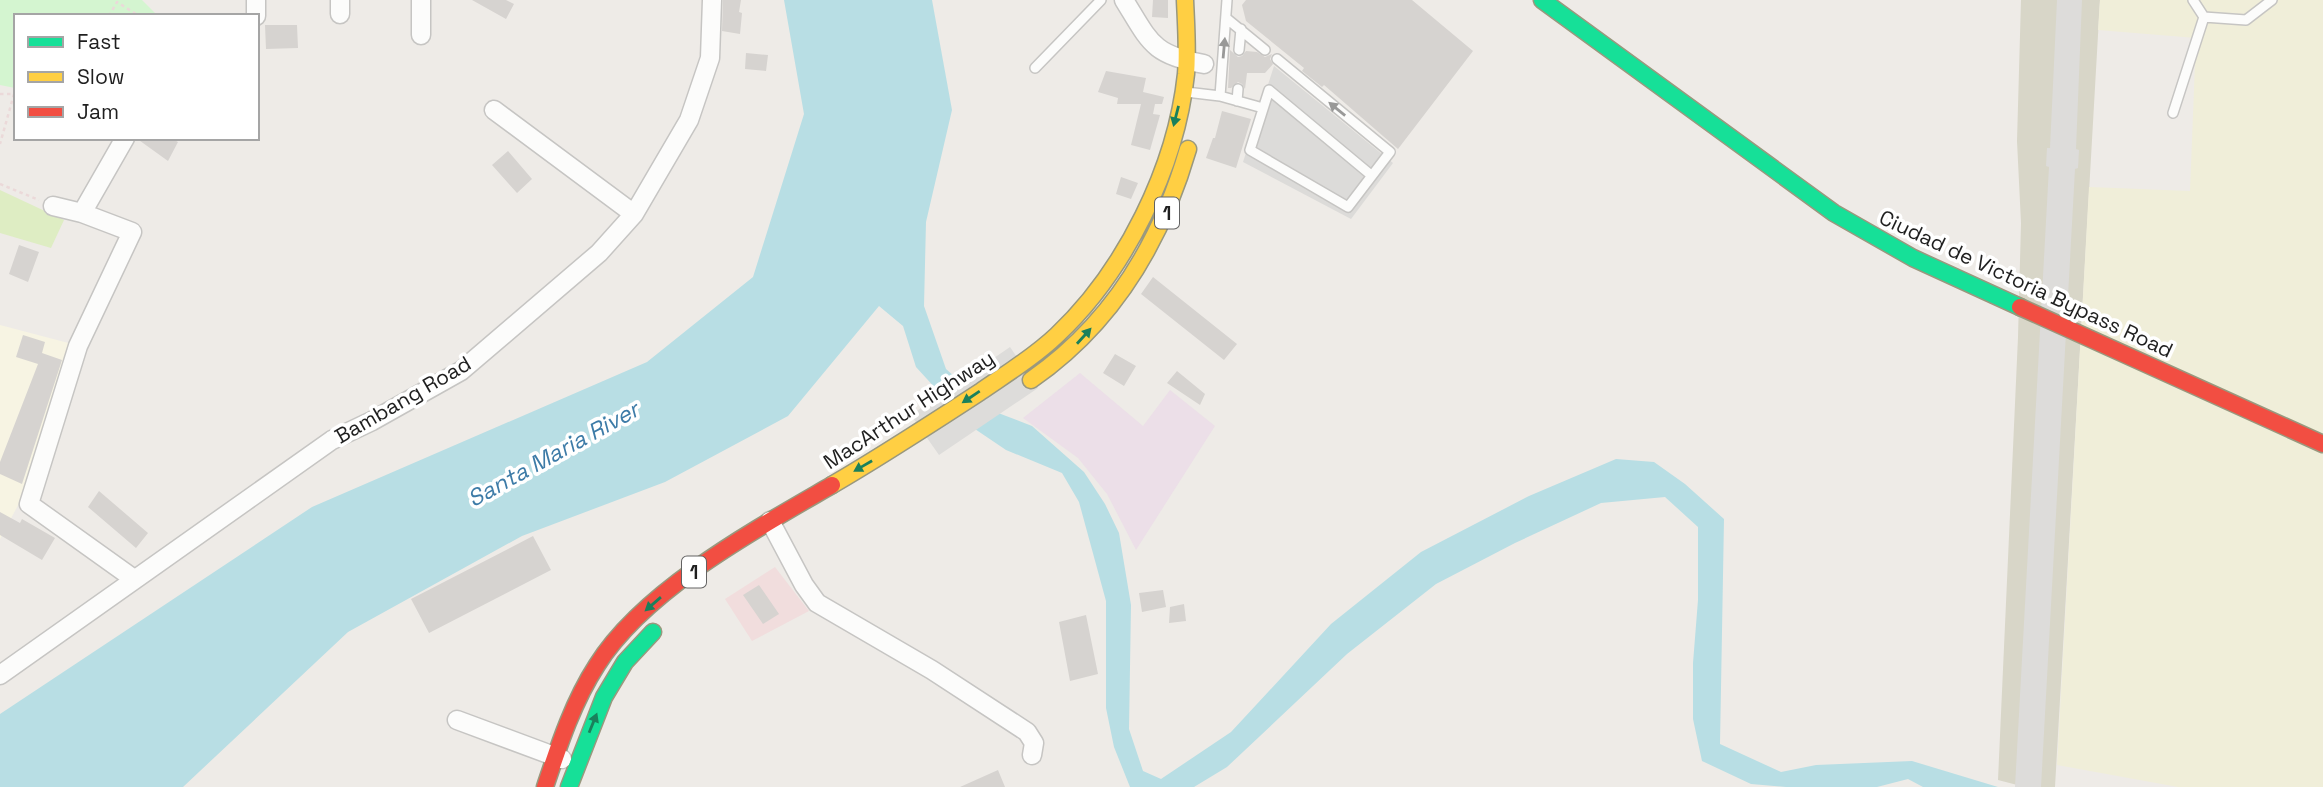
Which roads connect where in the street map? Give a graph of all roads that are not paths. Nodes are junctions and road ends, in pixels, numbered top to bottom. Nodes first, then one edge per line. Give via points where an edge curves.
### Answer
1 (421, 0) edge
2 (712, 0) edge
3 (1101, 0) edge
4 (1124, 0) edge
5 (1185, 0) edge
6 (1227, 0) edge
7 (1542, 0) edge
8 (2193, 0) edge
9 (2272, 0) edge
10 (2204, 17) junction
11 (1226, 18) junction
12 (1241, 29) junction
13 (421, 35) dead end
14 (1239, 50) dead end
15 (1265, 50) dead end
16 (1199, 57) junction
17 (1276, 60) dead end
18 (1035, 68) dead end
19 (1238, 89) dead end
20 (1182, 91) junction
21 (1220, 96) junction
22 (1199, 100) junction
23 (1237, 101) junction
24 (1263, 108) junction
25 (494, 110) dead end
26 (2173, 113) dead end
27 (1193, 133) dead end
28 (124, 140) edge
29 (1371, 175) junction
30 (53, 206) road end
31 (82, 213) junction
32 (634, 214) junction
33 (1026, 384) dead end
34 (2323, 446) edge
35 (770, 521) junction
36 (134, 579) junction
37 (668, 617) dead end
38 (0, 675) edge
39 (457, 720) dead end
40 (1032, 755) dead end
41 (556, 757) junction
42 (576, 765) junction
43 (545, 787) edge
44 (569, 787) edge

1 - 13 street
2 - 32 street, Bambang Road via 710,58 689,120
3 - 18 lane
4 - 16 street via 1161,52
5 - 16 main road, MacArthur Highway / 1
6 - 11 lane
7 - 34 main road, Ciudad de Victoria Bypass Road via 1834,213 1913,258
8 - 10 lane
9 - 10 lane via 2246,20
10 - 26 lane
11 - 12 lane
21 -> 11 lane
12 - 14 lane
12 - 15 lane
16 - 20 main road, MacArthur Highway / 1
16 - 22 main road, MacArthur Highway / 1
29 -> 17 lane via 1390,152
19 - 23 lane
20 - 22 lane
20 -> 35 main road, MacArthur Highway / 1 via 1149,204 1113,270 1075,316 1020,363 922,431
21 - 22 lane
21 - 23 lane
23 - 24 lane
24 - 29 lane via 1269,90
24 - 29 lane via 1250,150 1348,207
25 - 32 street
33 -> 27 main road, 1 via 1070,352 1134,274 1170,208
28 - 31 street
30 - 31 street
31 - 36 street via 132,232 78,346 29,504
32 - 36 street, Bambang Road via 599,253 461,371 332,440
35 - 40 street via 817,603 1027,732 1034,743
35 -> 41 main road, MacArthur Highway / 1 via 673,588 607,651 586,685
36 - 38 street, Bambang Road
42 -> 37 main road via 604,697 625,662
39 - 41 street
41 - 42 street
41 - 43 main road, MacArthur Highway / 1
42 - 44 main road

